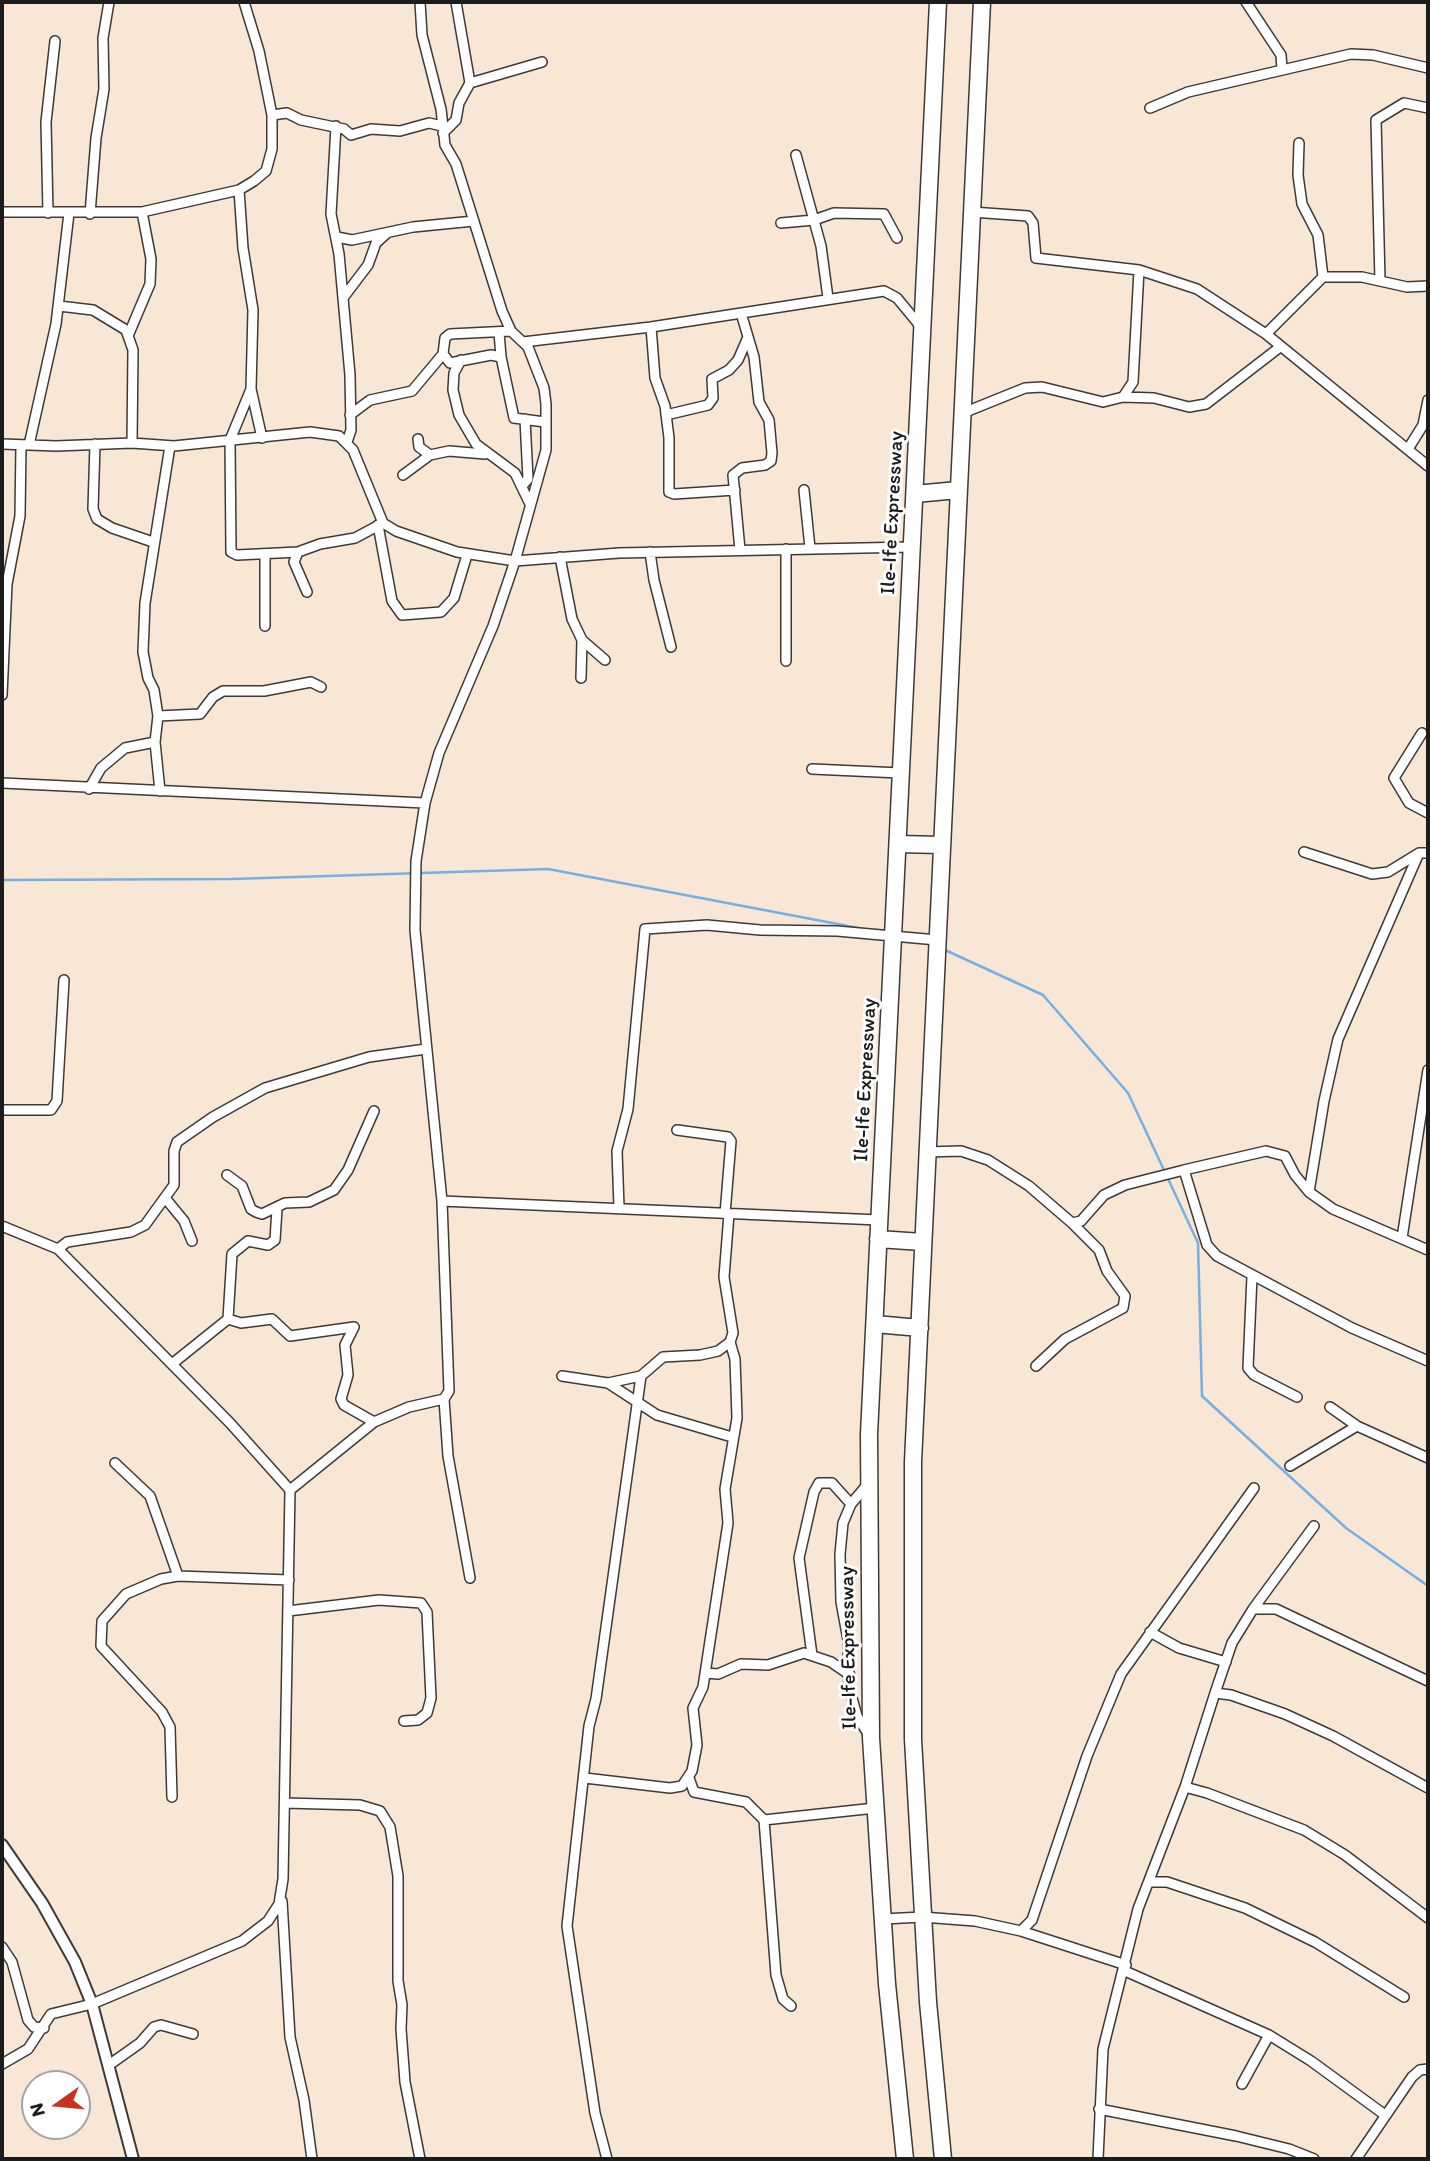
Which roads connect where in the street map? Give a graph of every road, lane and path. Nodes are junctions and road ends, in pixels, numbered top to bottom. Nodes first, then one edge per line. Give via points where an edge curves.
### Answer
1 (109, 2) edge
2 (244, 2) edge
3 (420, 2) edge
4 (456, 2) edge
5 (938, 2) edge
6 (982, 2) edge
7 (1246, 2) edge
8 (55, 41) dead end
9 (542, 62) dead end
10 (1428, 68) edge
11 (1282, 69) junction
12 (470, 83) junction
13 (1150, 108) dead end
14 (1428, 108) edge
15 (272, 115) junction
16 (336, 126) junction
17 (443, 130) junction
18 (1299, 143) dead end
19 (796, 155) dead end
20 (239, 190) junction
21 (2, 212) edge
22 (142, 212) junction
23 (972, 212) junction
24 (48, 213) junction
25 (69, 213) junction
26 (90, 214) junction
27 (814, 220) junction
28 (474, 221) junction
29 (781, 223) dead end
30 (387, 233) junction
31 (337, 237) junction
32 (897, 238) dead end
33 (1139, 271) junction
34 (1323, 277) junction
35 (1380, 281) junction
36 (1428, 286) edge
37 (343, 298) junction
38 (828, 298) junction
39 (59, 306) junction
40 (741, 313) junction
41 (651, 327) junction
42 (922, 328) junction
43 (511, 331) junction
44 (499, 332) junction
45 (1266, 334) junction
46 (128, 336) junction
47 (748, 337) junction
48 (522, 340) junction
49 (1280, 347) junction
50 (443, 354) junction
51 (501, 357) junction
52 (461, 360) junction
53 (251, 389) junction
54 (1123, 397) junction
55 (1428, 400) edge
56 (963, 413) junction
57 (350, 415) junction
58 (666, 415) junction
59 (526, 419) junction
60 (545, 422) junction
61 (262, 438) junction
62 (418, 439) dead end
63 (230, 440) junction
64 (347, 442) junction
65 (132, 443) junction
66 (2, 444) edge
67 (95, 444) junction
68 (25, 445) junction
69 (170, 446) junction
70 (1408, 449) junction
71 (487, 454) junction
72 (430, 455) junction
73 (1428, 466) edge
74 (403, 475) dead end
75 (522, 486) junction
76 (735, 490) junction
77 (958, 490) junction
78 (804, 491) dead end
79 (915, 494) junction
80 (529, 502) junction
81 (380, 524) junction
82 (396, 531) junction
83 (153, 542) junction
84 (912, 547) junction
85 (384, 548) junction
86 (810, 548) junction
87 (786, 549) junction
88 (740, 550) junction
89 (298, 552) junction
90 (650, 552) junction
91 (265, 554) junction
92 (467, 555) junction
93 (560, 558) junction
94 (515, 561) junction
95 (307, 592) dead end
96 (265, 625) dead end
97 (582, 640) junction
98 (671, 647) dead end
99 (605, 660) dead end
100 (786, 661) dead end
101 (582, 678) dead end
102 (321, 687) dead end
103 (2, 695) edge
104 (158, 716) junction
105 (1422, 733) dead end
106 (155, 743) junction
107 (812, 769) dead end
108 (900, 773) junction
109 (2, 783) edge
110 (89, 789) junction
111 (160, 791) junction
112 (425, 803) junction
113 (1428, 813) edge
114 (898, 844) junction
115 (941, 845) junction
116 (1304, 852) dead end
117 (1424, 853) edge
118 (895, 938) junction
119 (937, 940) junction
120 (64, 980) dead end
121 (426, 1049) junction
122 (1428, 1070) edge
123 (2, 1110) edge
124 (374, 1111) dead end
125 (677, 1130) dead end
126 (926, 1152) junction
127 (1184, 1170) junction
128 (227, 1175) dead end
129 (1309, 1192) junction
130 (166, 1199) junction
131 (442, 1201) junction
132 (619, 1207) junction
133 (277, 1209) junction
134 (727, 1214) junction
135 (879, 1220) junction
136 (1072, 1223) junction
137 (2, 1227) edge
138 (1402, 1238) junction
139 (878, 1239) junction
140 (192, 1241) dead end
141 (922, 1242) junction
142 (58, 1249) junction
143 (1428, 1250) edge
144 (1252, 1276) junction
145 (228, 1319) junction
146 (875, 1324) junction
147 (920, 1328) junction
148 (730, 1342) junction
149 (1428, 1361) edge
150 (172, 1364) junction
151 (1035, 1366) dead end
152 (562, 1376) dead end
153 (641, 1376) junction
154 (608, 1383) junction
155 (1297, 1397) dead end
156 (444, 1399) junction
157 (637, 1401) junction
158 (1330, 1407) dead end
159 (374, 1422) junction
160 (1357, 1426) junction
161 (732, 1437) junction
162 (1428, 1458) edge
163 (115, 1463) dead end
164 (1290, 1466) dead end
165 (870, 1482) junction
166 (1254, 1488) dead end
167 (290, 1490) junction
168 (851, 1504) junction
169 (1314, 1526) dead end
170 (178, 1576) junction
171 (470, 1578) dead end
172 (289, 1580) junction
173 (1252, 1609) junction
174 (288, 1611) junction
175 (1150, 1632) junction
176 (812, 1655) junction
177 (848, 1655) junction
178 (831, 1662) junction
179 (1226, 1662) junction
180 (706, 1673) junction
181 (850, 1675) junction
182 (1428, 1681) edge
183 (1215, 1693) junction
184 (404, 1721) dead end
185 (871, 1738) junction
186 (689, 1778) junction
187 (585, 1779) junction
188 (1185, 1787) junction
189 (1428, 1788) edge
190 (172, 1797) dead end
191 (285, 1803) junction
192 (875, 1808) junction
193 (764, 1820) junction
194 (2, 1845) edge
195 (283, 1879) junction
196 (1149, 1882) junction
197 (922, 1917) junction
198 (1428, 1918) edge
199 (883, 1919) junction
200 (1021, 1931) junction
201 (2, 1947) edge
202 (1125, 1968) junction
203 (1404, 1997) dead end
204 (92, 2004) junction
205 (791, 2006) dead end
206 (44, 2028) junction
207 (193, 2034) dead end
208 (1269, 2035) junction
209 (2, 2064) edge
210 (108, 2065) junction
211 (1428, 2069) edge
212 (1242, 2084) dead end
213 (1099, 2109) junction
214 (1385, 2115) junction
215 (133, 2159) edge
216 (312, 2159) edge
217 (420, 2159) edge
218 (607, 2159) edge
219 (905, 2159) edge
220 (943, 2159) edge
221 (1098, 2159) edge
222 (1314, 2159) edge
223 (1356, 2159) edge

1 - 26 street
2 - 15 street
3 - 17 street via 422,35
4 - 12 street
5 - 42 highway, Ile-Ife Expressway
6 - 23 highway
7 - 11 street via 1281,55
8 - 24 street via 46,122
9 - 12 street
10 - 11 street via 1351,54
11 - 13 street via 1188,92
12 - 17 street via 456,120
14 - 35 street via 1404,103 1376,120
15 - 16 street via 287,113
15 - 20 street via 272,149 266,171
16 - 17 street via 357,135 371,129 400,131 429,124
16 - 31 street via 331,214
17 - 28 street
18 - 34 street via 1302,204 1318,235
19 - 27 street
20 - 22 street
20 - 53 street via 253,310
21 - 24 street
22 - 26 street
22 - 46 street via 151,259 150,284
23 - 33 street via 1028,216 1034,223 1036,258
23 - 56 highway
24 - 25 street
25 - 26 street
25 - 39 street
27 - 29 street
27 - 32 street via 834,213 884,214
27 - 38 street
28 - 30 street
28 - 43 street
30 - 31 street via 352,240
30 - 37 street via 376,243 368,265
31 - 37 street
33 - 45 street via 1197,289
33 - 54 street via 1133,382
34 - 35 street
34 - 45 street
35 - 36 street
37 - 57 street
38 - 40 street
38 - 42 street via 884,291 897,298
39 - 46 street via 93,310 112,319
39 - 68 street
40 - 41 street
40 - 47 street
41 - 48 street
41 - 58 street via 655,378
42 - 79 highway, Ile-Ife Expressway
43 - 44 street
43 - 48 street
44 - 50 street via 450,334
44 - 51 street
45 - 49 street
46 - 65 street via 133,350
47 - 58 street via 738,360 712,379 713,398 708,405
47 - 76 street via 759,402 769,420 772,453 765,465 742,468 733,475
48 - 51 street via 508,346
48 - 60 street via 544,388
49 - 54 street via 1206,404 1189,407 1154,398
49 - 70 street
50 - 52 street via 450,363
50 - 57 street via 412,391 370,400
51 - 52 street
51 - 59 street via 514,418
52 - 71 street via 453,390 458,415
53 - 61 street
53 - 63 street
54 - 56 street via 1103,402 1042,387 1025,388
55 - 70 street via 1423,425
56 - 77 highway
57 - 64 street
58 - 76 street via 669,492
59 - 60 street
59 - 75 street via 528,479
60 - 80 street via 546,450
61 - 63 street
61 - 64 street via 310,432 339,436
62 - 72 street via 419,447
63 - 69 street
63 - 91 street via 231,552
64 - 81 street
65 - 67 street
65 - 69 street
66 - 68 street
67 - 68 street
67 - 83 street via 93,509 97,519
68 - 103 street via 20,516 8,584
69 - 83 street
70 - 73 street
71 - 72 street via 449,451
71 - 75 street via 515,473
72 - 74 street
75 - 80 street
76 - 88 street
77 - 79 highway
77 - 115 highway
78 - 86 street
79 - 84 highway, Ile-Ife Expressway
80 - 94 street
81 - 82 street
81 - 85 street
81 - 89 street via 355,538
82 - 85 street
82 - 92 street
83 - 104 street via 143,652
84 - 86 street
84 - 108 highway, Ile-Ife Expressway
85 - 92 street via 392,601 402,615 441,612 454,598
86 - 87 street
87 - 88 street
87 - 100 street
88 - 90 street
89 - 91 street
89 - 95 street via 294,562
90 - 93 street
90 - 98 street
91 - 96 street
92 - 94 street
93 - 94 street
93 - 97 street via 572,619
94 - 112 street via 439,754
97 - 99 street
97 - 101 street
102 - 104 street via 311,682 264,691 223,691 213,696 200,714
104 - 106 street
105 - 113 street via 1394,778 1409,803
106 - 110 street via 125,748 101,768
106 - 111 street
107 - 108 street
108 - 114 highway, Ile-Ife Expressway
109 - 110 street
110 - 111 street
111 - 112 street
112 - 121 street via 414,901
114 - 115 highway
114 - 118 highway, Ile-Ife Expressway
115 - 119 highway
116 - 117 street via 1372,874 1388,872
117 - 129 street via 1338,1039
118 - 119 street
118 - 132 street via 707,925 645,929 628,1109 617,1151
118 - 135 highway, Ile-Ife Expressway
119 - 126 highway
120 - 123 street via 57,1101 51,1110
121 - 130 street via 310,1072 265,1088 213,1117 177,1142 174,1185
121 - 131 street
122 - 138 street
124 - 133 street via 334,1190
125 - 134 street via 731,1141
126 - 136 street via 961,1151 988,1160 1029,1186
126 - 141 highway
127 - 129 street via 1266,1151 1285,1156
127 - 136 street via 1125,1185 1104,1195 1081,1221
127 - 144 street via 1210,1250
128 - 133 street via 242,1186 251,1209 262,1214
129 - 138 street via 1333,1209
130 - 140 street via 184,1221
130 - 142 street via 145,1225 131,1232 67,1242
131 - 132 street
131 - 156 street via 450,1362 449,1391
132 - 134 street
133 - 145 street via 275,1240 268,1245 248,1241 232,1254
134 - 135 street
134 - 148 street via 724,1277 733,1332
135 - 139 highway, Ile-Ife Expressway
136 - 151 street via 1099,1250 1125,1296 1123,1308 1065,1339
137 - 142 street
138 - 143 street
139 - 141 highway
139 - 146 highway, Ile-Ife Expressway
141 - 147 highway
142 - 150 street
144 - 149 street
144 - 155 street via 1248,1368
145 - 150 street
145 - 159 street via 242,1323 272,1319 290,1336 352,1326 354,1331 345,1345 348,1375 341,1399
146 - 147 highway
146 - 165 highway, Ile-Ife Expressway
147 - 197 highway via 911,1638
148 - 153 street via 718,1351 663,1357
148 - 161 street via 736,1359 737,1418
150 - 167 street
152 - 154 street
153 - 154 street
153 - 157 street
154 - 157 street
156 - 159 street
156 - 171 street via 448,1456
157 - 161 street via 657,1415
157 - 187 street
158 - 160 street
159 - 167 street
160 - 162 street
160 - 164 street
161 - 180 street via 725,1489 728,1523
163 - 170 street via 150,1496
165 - 168 street
165 - 185 highway, Ile-Ife Expressway
166 - 175 street
167 - 172 street
168 - 176 street via 832,1483 819,1483 814,1492 799,1558
168 - 177 street via 840,1554
169 - 173 street
170 - 172 street
170 - 190 street via 126,1594 102,1621 99,1633 110,1659 170,1727
172 - 174 street
173 - 179 street
173 - 182 street via 1276,1609
174 - 184 street via 379,1600 421,1603 427,1612 430,1698 427,1713 418,1720
174 - 191 street
175 - 179 street via 1180,1648
175 - 200 street via 1121,1674 1102,1716 1032,1920
176 - 178 street
176 - 180 street
177 - 178 street
177 - 181 street
178 - 181 street
179 - 183 street
180 - 186 street via 693,1709 697,1745
181 - 185 street via 856,1716
183 - 188 street
183 - 189 street via 1285,1714 1333,1735
185 - 192 highway, Ile-Ife Expressway
186 - 187 street via 682,1786 670,1788
186 - 193 street via 694,1792 746,1801
187 - 218 street via 568,1926 595,2113
188 - 196 street
188 - 198 street via 1304,1830 1409,1900
191 - 195 street
191 - 217 street via 360,1805 380,1811 390,1827 398,1877 404,2069
192 - 193 street
192 - 199 highway, Ile-Ife Expressway
193 - 205 street via 776,1975 783,2000
194 - 204 street via 42,1903
195 - 204 street via 279,1904 268,1921 242,1941
195 - 216 street via 281,1919 290,2037
196 - 202 street
196 - 203 street via 1167,1882 1245,1908 1315,1942
197 - 199 street
197 - 200 street via 975,1920
197 - 220 highway
199 - 219 highway, Ile-Ife Expressway
200 - 202 street
201 - 206 street via 12,1962 28,2020 34,2027
202 - 208 street
202 - 213 street via 1103,2049
204 - 206 street via 58,2010
204 - 210 street
206 - 209 street via 28,2049
207 - 210 street via 154,2027
208 - 212 street
208 - 214 street
210 - 215 street
211 - 214 street via 1412,2077
213 - 221 street
213 - 222 street via 1236,2136
214 - 223 street

